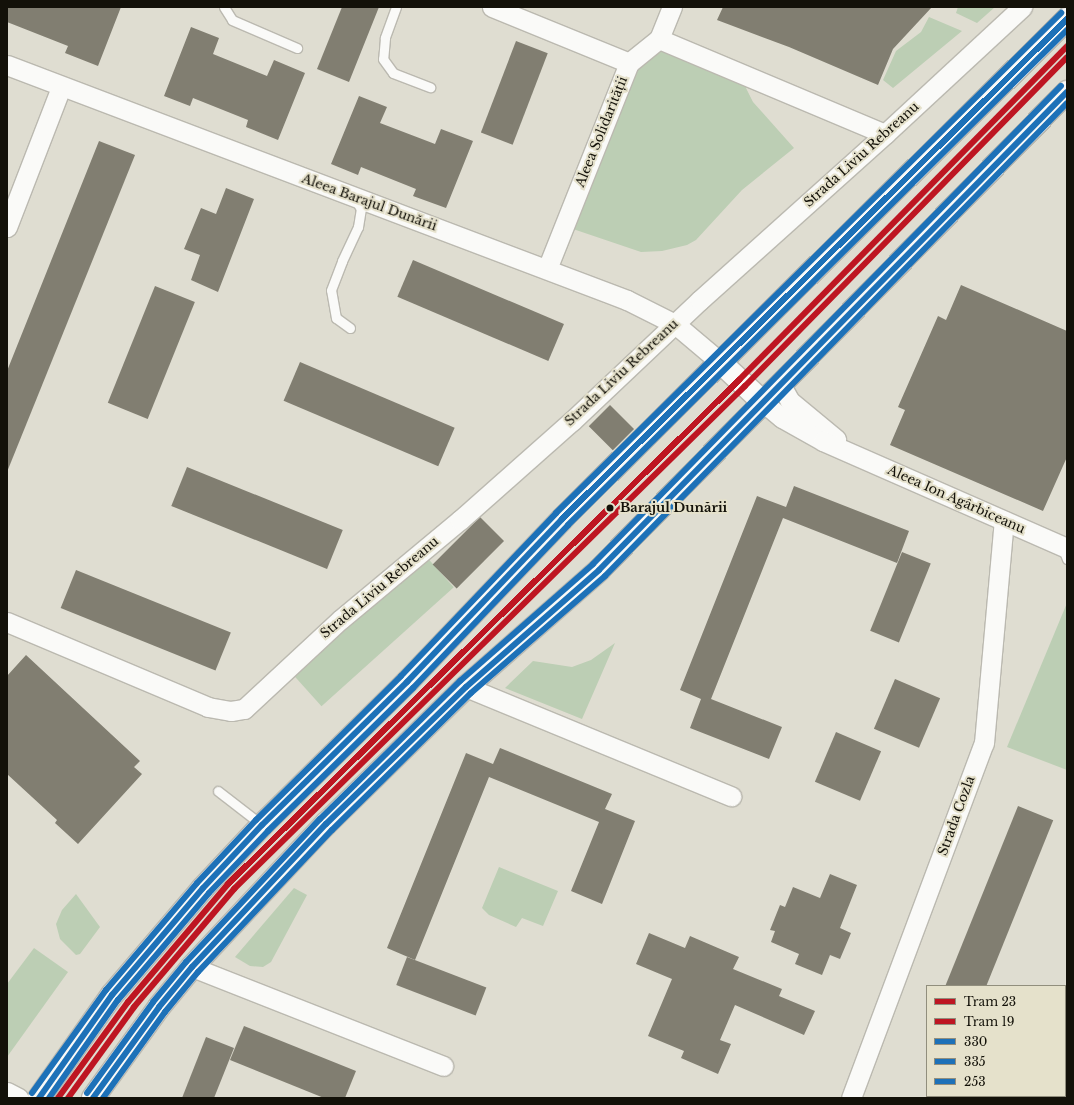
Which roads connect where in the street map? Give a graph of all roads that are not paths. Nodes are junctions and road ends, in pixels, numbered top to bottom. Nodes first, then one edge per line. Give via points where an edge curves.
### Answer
1 (224, 7) edge
2 (396, 7) edge
3 (492, 7) edge
4 (672, 7) edge
5 (1022, 7) edge
6 (1067, 19) edge
7 (659, 39) junction
8 (296, 48) dead end
9 (629, 63) junction
10 (7, 65) edge
11 (61, 87) junction
12 (430, 87) dead end
13 (1067, 92) edge
14 (885, 134) junction
15 (353, 197) junction
16 (7, 227) edge
17 (547, 269) junction
18 (675, 324) junction
19 (350, 328) dead end
20 (720, 362) junction
21 (782, 385) junction
22 (764, 403) junction
23 (846, 451) junction
24 (1004, 521) junction
25 (1065, 551) edge
26 (7, 622) edge
27 (466, 687) junction
28 (218, 791) dead end
29 (731, 796) dead end
30 (262, 825) junction
31 (192, 967) junction
32 (443, 1066) dead end
33 (7, 1092) edge
34 (19, 1098) edge
35 (38, 1098) edge
36 (93, 1098) edge
37 (851, 1098) edge

1 - 8 lane via 232,20
2 - 12 lane via 385,38 383,59 393,73
3 - 9 street
4 - 7 street, Aleea Solidarității
5 - 14 street, Strada Liviu Rebreanu
6 - 20 street
7 - 9 street, Aleea Solidarității
7 - 14 street
9 - 17 street, Aleea Solidarității
10 - 11 street, Aleea Barajul Dunării
11 - 15 street, Aleea Barajul Dunării
11 - 16 street
13 - 21 street
14 - 18 street, Strada Liviu Rebreanu
15 - 17 street, Aleea Barajul Dunării
15 - 19 lane via 361,209 358,227 331,290 336,318
17 - 18 street, Aleea Barajul Dunării via 627,300
18 - 20 street, Aleea Barajul Dunării
18 - 26 street, Strada Liviu Rebreanu via 572,421 460,520 341,619 244,709 231,710 208,706
20 - 22 street
20 - 30 street via 562,519 407,682
21 - 22 street
21 - 23 street, Aleea Ion Agârbiceanu via 790,401 834,437
22 - 23 street, Aleea Ion Agârbiceanu via 805,432
22 - 27 street via 599,570
23 - 24 street, Aleea Ion Agârbiceanu
24 - 25 street, Aleea Ion Agârbiceanu
24 - 37 street, Strada Cozla via 984,743
27 - 29 street
27 - 31 street via 326,824
28 - 30 lane
30 - 35 street via 203,888 112,995
31 - 32 street
31 - 36 street via 136,1036
33 - 34 street

